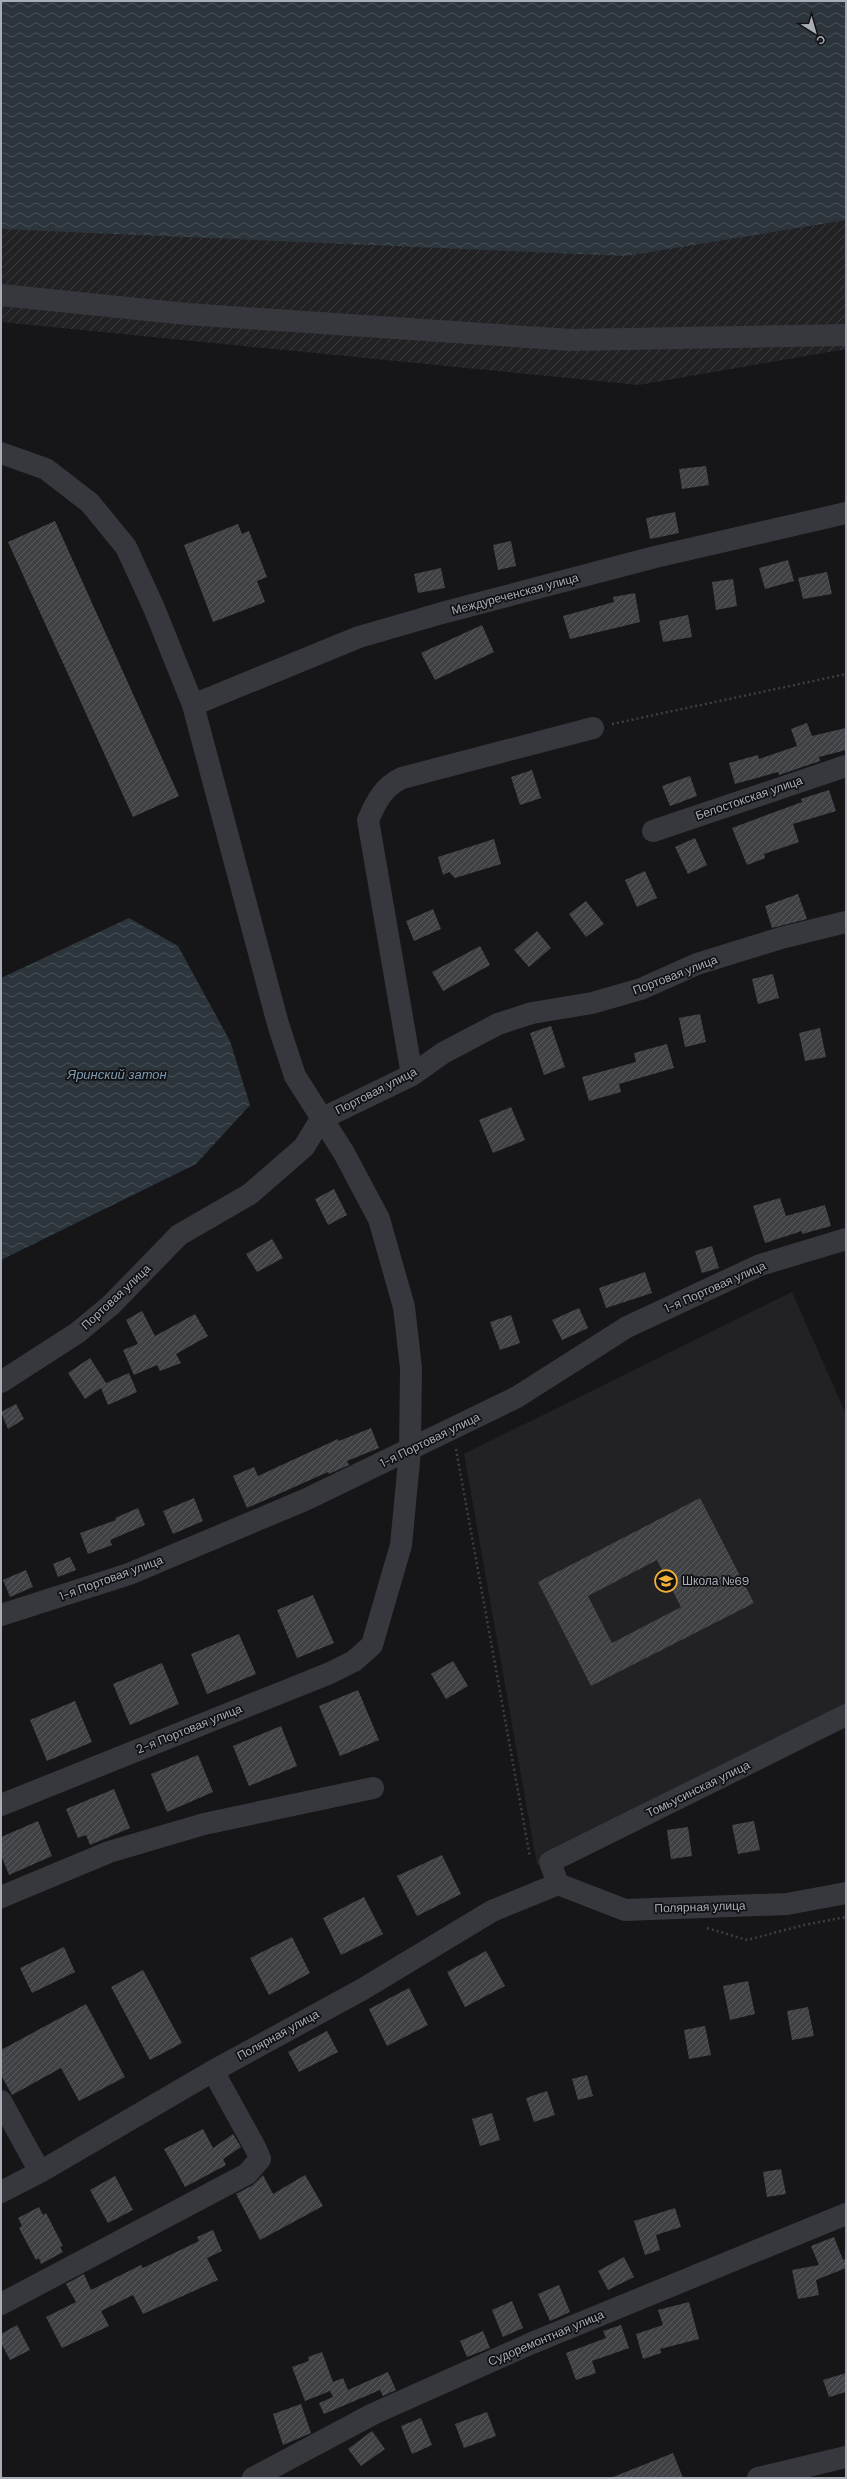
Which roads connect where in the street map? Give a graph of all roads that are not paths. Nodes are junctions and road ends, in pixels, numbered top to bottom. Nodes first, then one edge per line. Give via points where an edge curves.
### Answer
1 (1, 295) edge
2 (846, 335) edge
3 (1, 453) edge
4 (846, 513) edge
5 (193, 704) junction
6 (594, 728) road end
7 (846, 766) edge
8 (653, 831) dead end
9 (846, 922) edge
10 (412, 1075) junction
11 (321, 1119) junction
12 (846, 1238) edge
13 (1, 1382) edge
14 (410, 1451) junction
15 (1, 1615) edge
16 (846, 1715) edge
17 (373, 1788) dead end
18 (1, 1805) edge
19 (558, 1884) junction
20 (846, 1892) edge
21 (1, 1897) edge
22 (213, 2071) junction
23 (1, 2101) edge
24 (40, 2172) junction
25 (1, 2192) edge
26 (846, 2214) edge
27 (1, 2304) edge
28 (846, 2457) edge
29 (253, 2478) edge
30 (758, 2478) edge

1 - 2 street via 187,314 572,340
3 - 5 street via 46,469 90,503 126,547
4 - 5 street, Междуреченская улица via 655,557 420,620 359,638
5 - 11 street via 278,1024 295,1076
6 - 10 street via 402,778 391,784 377,799 368,820
7 - 8 street, Белостокская улица
9 - 10 street, Портовая улица via 781,938 697,964 641,989 592,1003 532,1013 498,1024 443,1053
10 - 11 street, Портовая улица
11 - 13 street, Портовая улица via 304,1147 250,1194 180,1235 111,1305 77,1333
11 - 14 street via 344,1153 379,1219 404,1307 411,1368
12 - 14 street, 1-я Портовая улица via 760,1265 627,1326 517,1397
14 - 15 street, 1-я Портовая улица via 307,1499 129,1574
14 - 18 street, 2-я Портовая улица via 400,1545 372,1645 354,1661 330,1673
16 - 19 street, Томьусинская улица via 540,1862
17 - 21 street via 204,1824 109,1852
19 - 20 street, Полярная улица via 625,1910 788,1904
19 - 22 street, Полярная улица via 492,1911 362,1989
22 - 24 street, Полярная улица
22 - 27 street via 256,2149 260,2159 257,2165 246,2174
23 - 24 street
24 - 25 street, Полярная улица
26 - 29 street, Судоремонтная улица via 517,2350 373,2414
28 - 30 street

